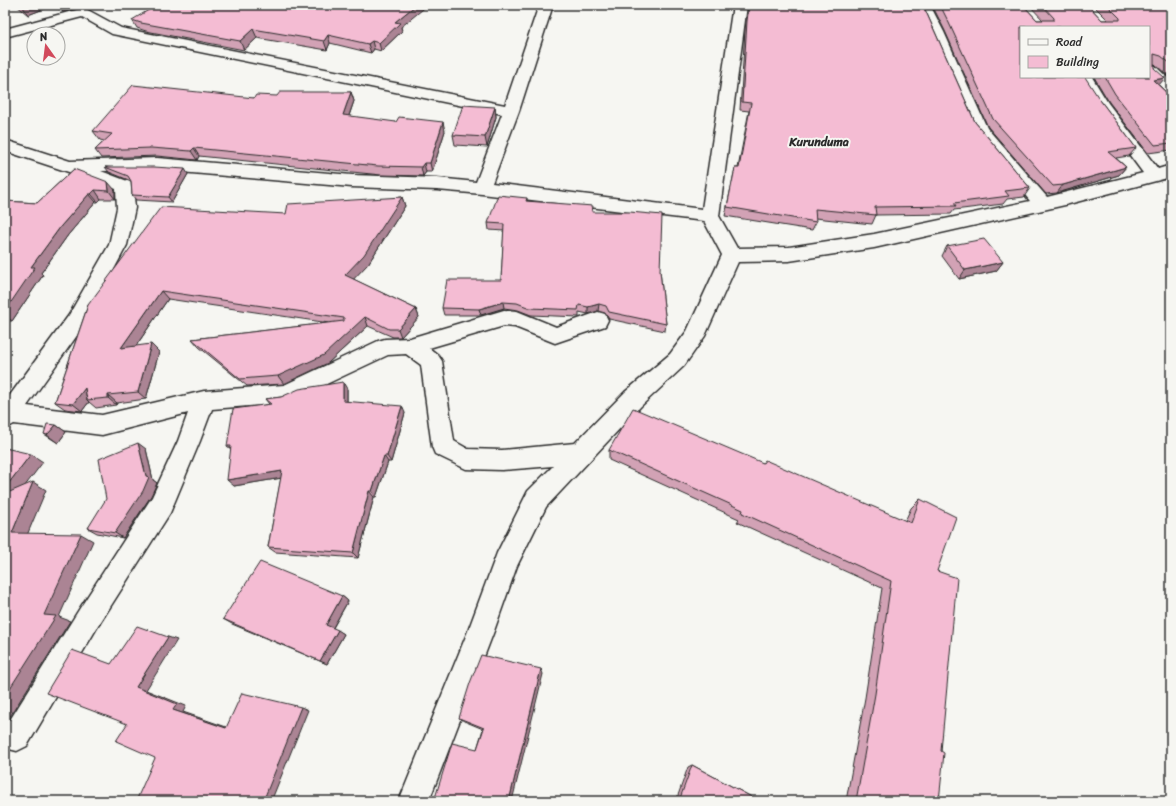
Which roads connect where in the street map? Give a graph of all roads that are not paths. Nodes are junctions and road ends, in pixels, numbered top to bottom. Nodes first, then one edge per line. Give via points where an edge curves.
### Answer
1 (102, 5) edge
2 (546, 5) edge
3 (740, 5) edge
4 (923, 5) edge
5 (84, 12) junction
6 (5, 33) edge
7 (1150, 69) edge
8 (1085, 78) edge
9 (1171, 89) edge
10 (511, 112) junction
11 (5, 145) edge
12 (70, 166) junction
13 (1171, 171) edge
14 (1154, 176) junction
15 (482, 188) junction
16 (1043, 204) junction
17 (710, 216) junction
18 (731, 255) junction
19 (598, 320) dead end
20 (410, 346) junction
21 (204, 400) junction
22 (8, 416) edge
23 (582, 453) junction
24 (5, 734) edge
25 (414, 801) edge

1 - 5 street
2 - 10 street
3 - 17 street
4 - 16 street via 980,130
5 - 6 street
5 - 10 street via 117,31
7 - 9 street
8 - 14 street via 1101,105
10 - 15 street
11 - 12 street
12 - 15 street via 157,164 352,181
12 - 22 street via 124,186 126,208 118,245 76,321
13 - 14 street
14 - 16 street
15 - 17 street
16 - 18 street via 874,241 789,254
17 - 18 street
18 - 23 street via 694,336 677,360 633,399
19 - 20 street via 555,335 517,319 504,318
20 - 21 street via 385,347 286,394
20 - 23 street via 431,361 442,447 466,459 502,460
21 - 22 street via 102,425
21 - 24 street via 161,505 17,736
23 - 25 street via 537,499 506,562

